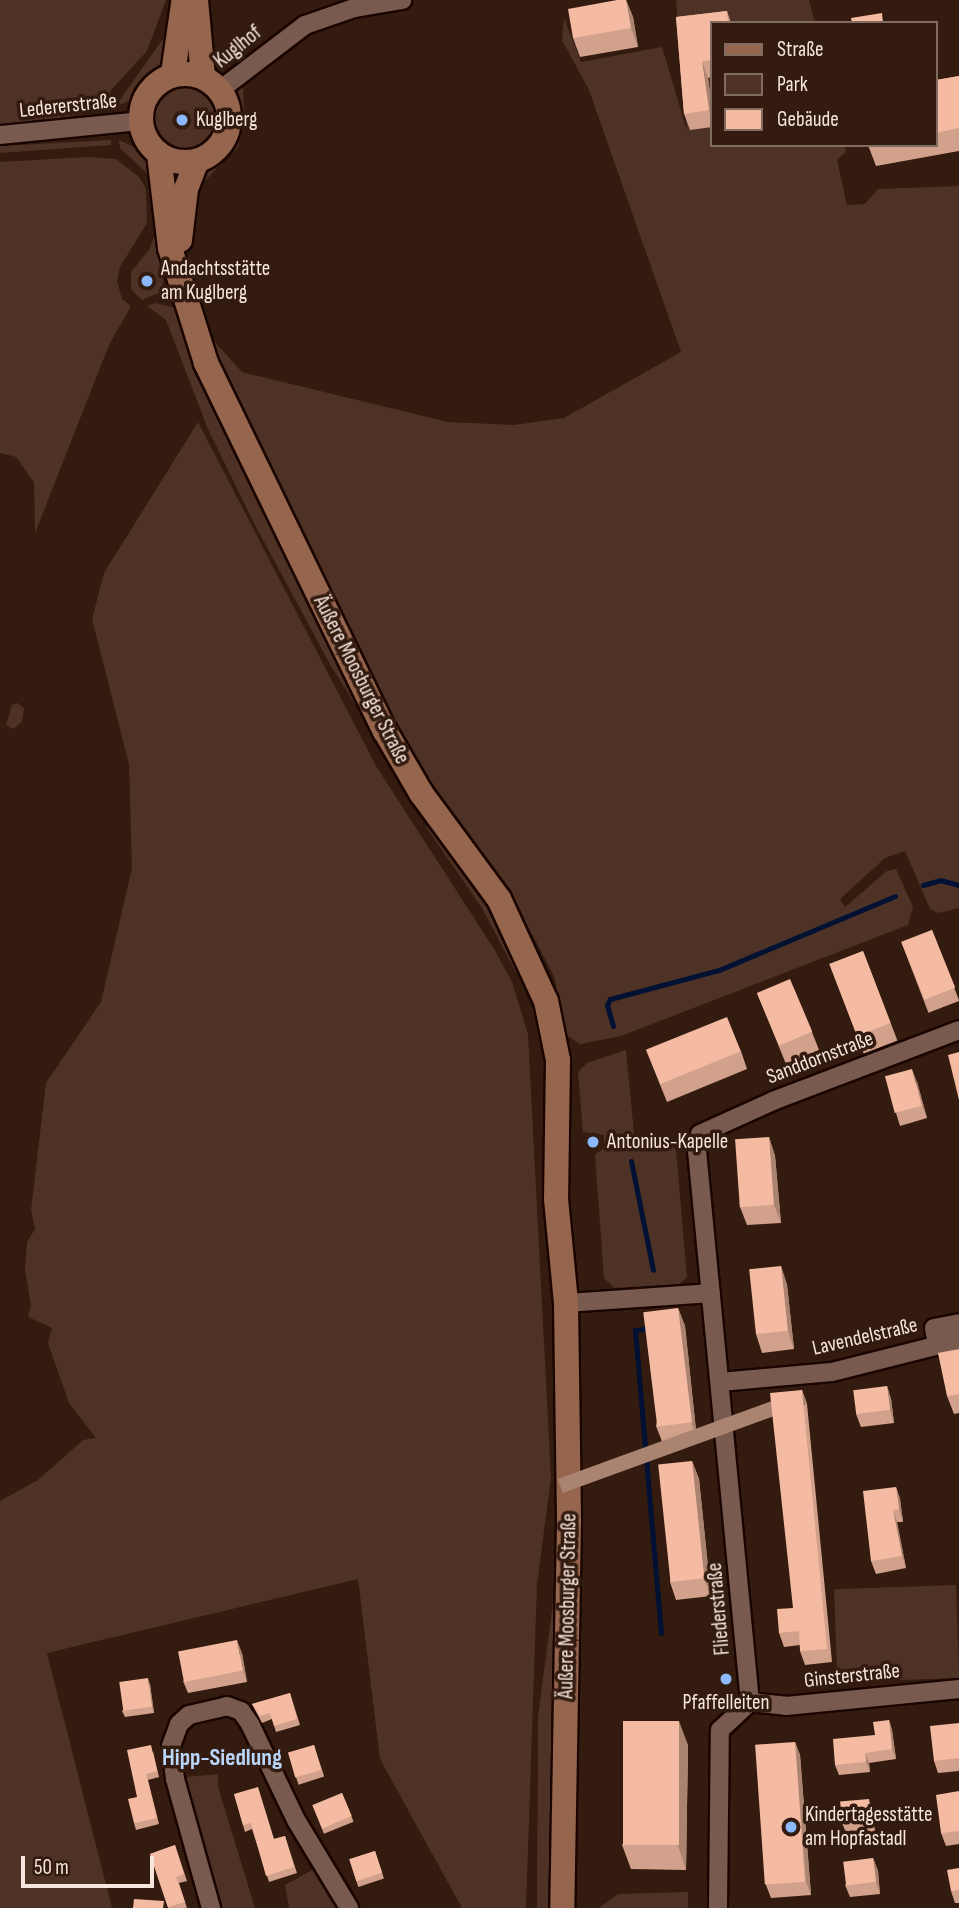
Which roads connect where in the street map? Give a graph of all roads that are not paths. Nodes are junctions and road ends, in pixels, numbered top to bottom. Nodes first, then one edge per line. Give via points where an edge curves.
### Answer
1 (184, 0) edge
2 (196, 0) edge
3 (402, 0) edge
4 (173, 74) junction
5 (212, 84) junction
6 (140, 121) junction
7 (0, 135) edge
8 (159, 154) junction
9 (197, 161) junction
10 (178, 276) junction
11 (959, 1030) edge
12 (700, 1134) joint
13 (710, 1293) junction
14 (566, 1303) junction
15 (959, 1322) edge
16 (959, 1340) edge
17 (937, 1344) junction
18 (720, 1382) junction
19 (959, 1689) edge
20 (750, 1702) junction
21 (211, 1908) edge
22 (349, 1908) edge
23 (562, 1908) edge
24 (718, 1908) edge

1 - 4 street
2 - 5 street
3 - 5 street, Kuglhof via 354,8 305,25
4 - 5 street
4 - 6 street via 148,92
5 - 9 street via 229,113 229,126 218,148
6 - 7 street, Ledererstraße
6 - 8 street, Äußere Moosburger Straße via 146,141
8 - 9 street via 170,160
8 - 10 street, Äußere Moosburger Straße
9 - 10 street, Äußere Moosburger Straße via 186,190
10 - 14 street, Äußere Moosburger Straße via 206,363 385,731 421,793 499,899 525,947 546,1001 558,1071 556,1199
11 - 12 street, Sanddornstraße
12 - 13 street, Fliederstraße via 697,1151
13 - 14 street
13 - 18 street, Fliederstraße
14 - 23 street, Äußere Moosburger Straße via 569,1534
15 - 17 street, Lavendelstraße via 934,1328
16 - 17 street, Lavendelstraße
17 - 18 street, Lavendelstraße via 832,1372
18 - 20 street, Fliederstraße
19 - 20 street, Ginsterstraße via 786,1706
20 - 24 street via 720,1730
21 - 22 street via 175,1779 171,1746 179,1724 189,1715 227,1706 241,1711 250,1724 296,1820

